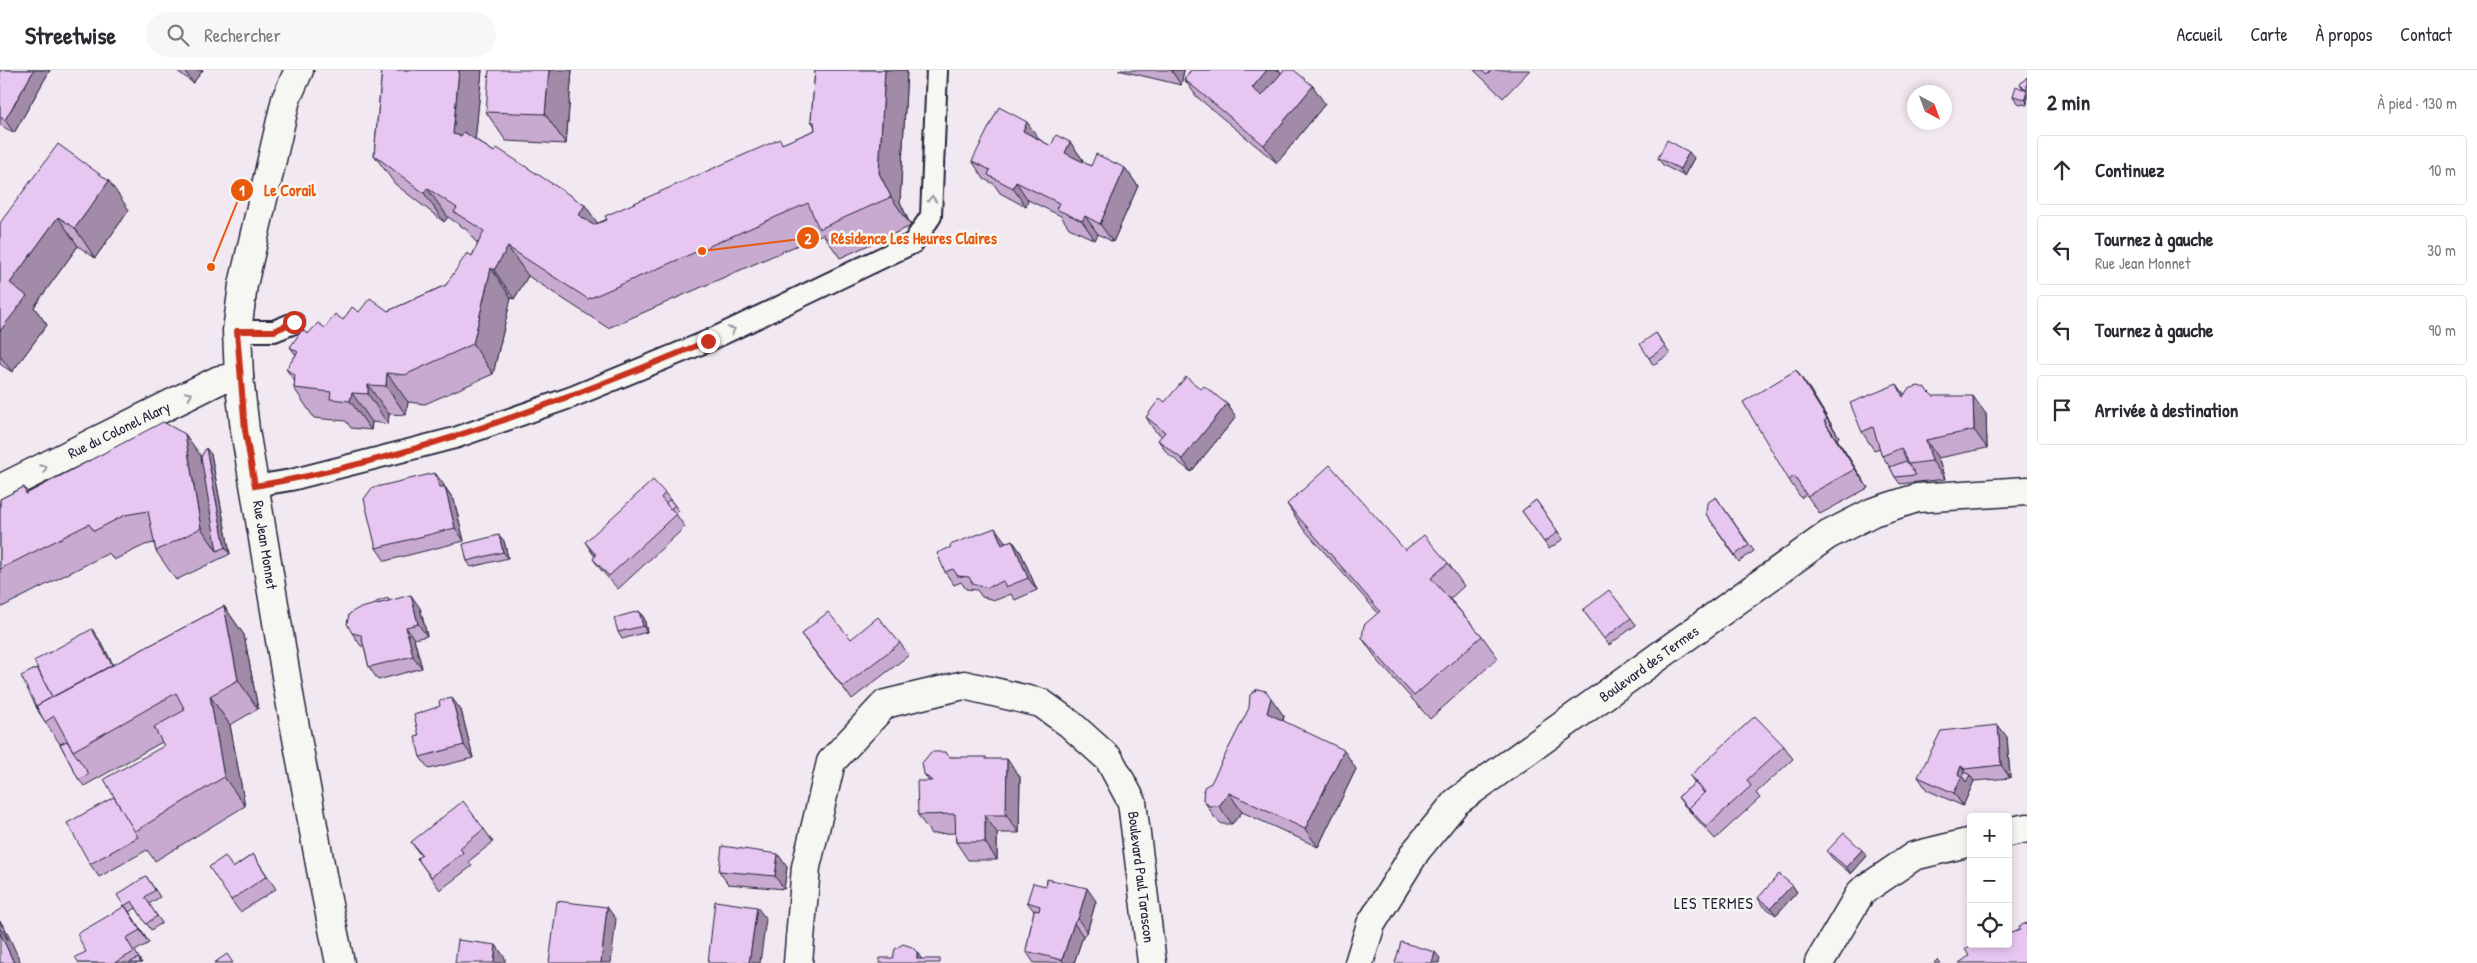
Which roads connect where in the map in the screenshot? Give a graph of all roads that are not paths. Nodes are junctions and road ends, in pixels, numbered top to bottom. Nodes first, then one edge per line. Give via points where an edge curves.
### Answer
1 (299, 70) edge
2 (937, 70) edge
3 (294, 322) dead end
4 (237, 331) junction
5 (239, 377) junction
6 (255, 486) junction
7 (0, 489) edge
8 (2027, 491) edge
9 (2027, 828) edge
10 (2012, 831) edge
11 (1967, 843) edge
12 (340, 963) edge
13 (798, 963) edge
14 (1152, 963) edge
15 (1359, 963) edge
16 (1819, 963) edge

1 - 4 street, Rue Jean Monnet via 286,99 243,285
6 -> 2 lane via 291,480 455,438 572,397 708,341 913,243 931,216
3 - 4 lane via 274,331
4 - 5 street, Rue Jean Monnet
5 - 6 street, Rue Jean Monnet
7 -> 5 street, Rue du Colonel Alary via 219,380
6 - 12 street, Rue Jean Monnet via 295,729
8 - 15 street, Boulevard des Termes via 1917,498 1873,512 1828,535 1456,802 1416,851 1371,924
9 - 10 street
11 - 16 street via 1914,856 1861,892
13 - 14 street, Boulevard Paul Tarascon via 806,867 831,762 885,704 964,685 1041,703 1109,759 1132,802

